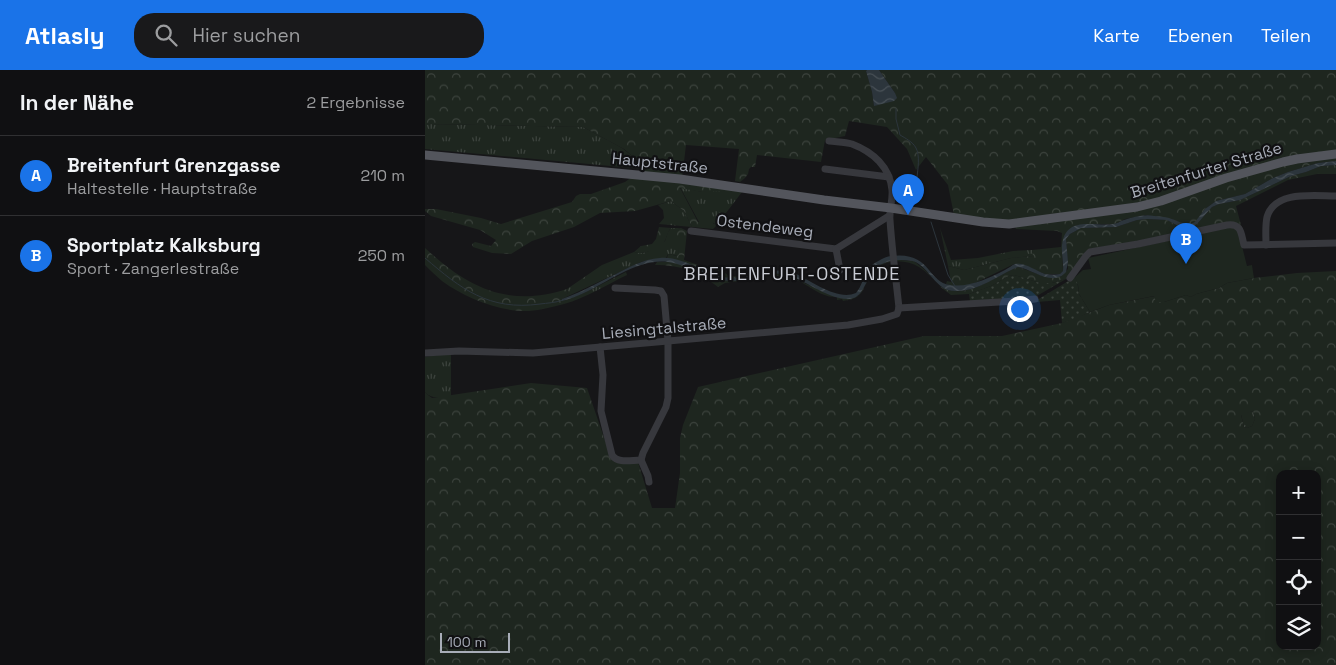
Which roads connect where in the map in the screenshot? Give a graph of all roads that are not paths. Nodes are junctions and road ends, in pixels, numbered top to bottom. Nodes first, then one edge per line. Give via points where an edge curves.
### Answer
1 (829, 141) dead end
2 (1336, 154) edge
3 (425, 155) edge
4 (825, 169) dead end
5 (889, 177) junction
6 (1336, 196) edge
7 (890, 212) junction
8 (936, 215) joint
9 (691, 230) dead end
10 (1336, 243) edge
11 (1266, 244) junction
12 (836, 249) junction
13 (840, 270) dead end
14 (1070, 278) dead end
15 (615, 288) dead end
16 (1035, 299) dead end
17 (899, 308) junction
18 (668, 341) junction
19 (600, 347) junction
20 (425, 354) edge
21 (641, 460) junction
22 (649, 482) dead end

1 - 5 street via 851,143 869,152 884,166
2 - 8 main road, Breitenfurter Straße via 1283,162 1161,201 1125,209 1009,224
3 - 7 main road, Hauptstraße via 680,179
4 - 5 street
5 - 7 street via 892,190
6 - 11 street via 1282,199 1267,216
7 - 8 main road, Hauptstraße
7 - 12 street
7 - 17 street
9 - 12 street, Ostendeweg
10 - 11 street
11 - 14 street via 1244,245 1237,226 1227,225 1090,252
12 - 13 street
15 - 18 street via 661,291
16 - 17 street
17 - 18 street, Liesingtalstraße via 897,314 889,317 848,324
18 - 19 street, Liesingtalstraße
18 - 21 street via 666,407
19 - 20 street, Liesingtalstraße via 533,353 450,351
19 - 21 street via 603,375 601,411 611,455 619,460
21 - 22 street

